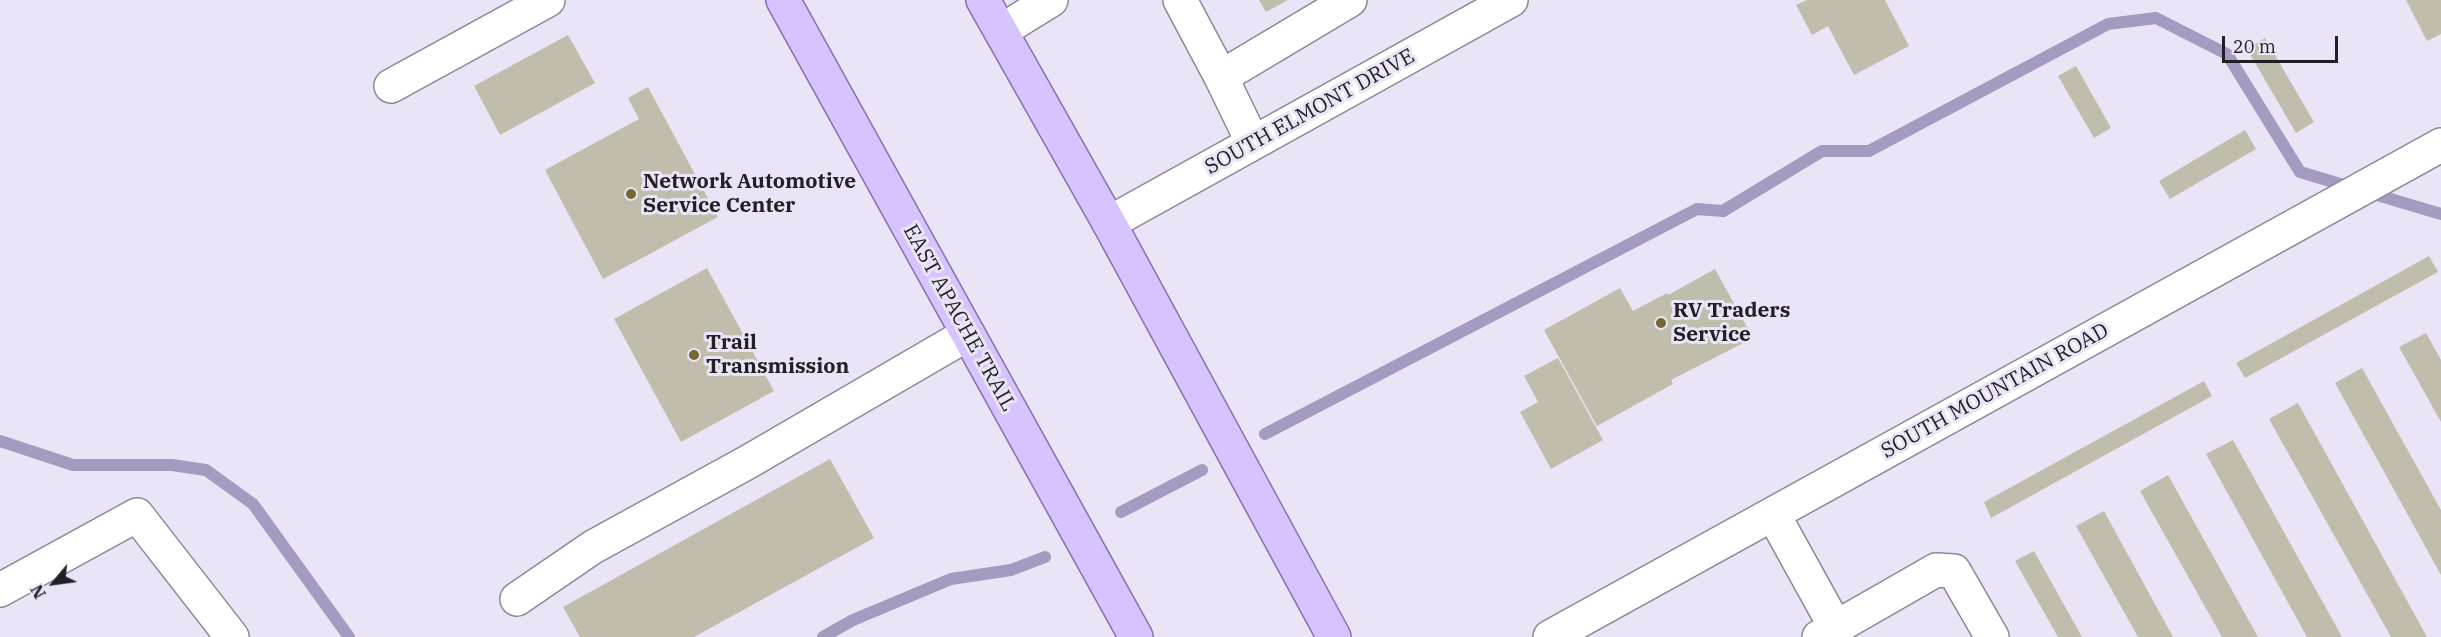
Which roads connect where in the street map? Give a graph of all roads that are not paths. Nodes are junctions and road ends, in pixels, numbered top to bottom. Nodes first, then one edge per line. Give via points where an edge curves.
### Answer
1 (548, 0) edge
2 (783, 0) edge
3 (983, 0) edge
4 (1051, 0) edge
5 (1180, 0) edge
6 (1350, 0) edge
7 (1511, 0) edge
8 (1001, 31) junction
9 (1221, 77) junction
10 (391, 86) dead end
11 (1253, 143) junction
12 (2441, 145) edge
13 (1109, 223) junction
14 (968, 334) junction
15 (1773, 514) junction
16 (0, 590) edge
17 (518, 599) dead end
18 (1590, 627) edge
19 (1824, 635) edge
20 (232, 637) edge
21 (1136, 637) edge
22 (1334, 637) edge
23 (1550, 637) edge
24 (1992, 637) edge

1 - 10 street
2 - 14 main road, EAST APACHE TRAIL
3 - 8 main road
4 - 8 street
5 - 9 street
6 - 9 street
7 - 11 street, SOUTH ELMONT DRIVE
8 - 13 main road
9 - 11 street
11 - 13 street, SOUTH ELMONT DRIVE
12 - 15 street, SOUTH MOUNTAIN ROAD
13 - 22 main road
14 - 17 street via 593,548
14 - 21 main road, EAST APACHE TRAIL
15 - 18 street, SOUTH MOUNTAIN ROAD
15 - 19 street
16 - 20 street via 137,515
18 - 23 street, SOUTH MOUNTAIN ROAD
19 - 24 street via 1936,570 1954,571

